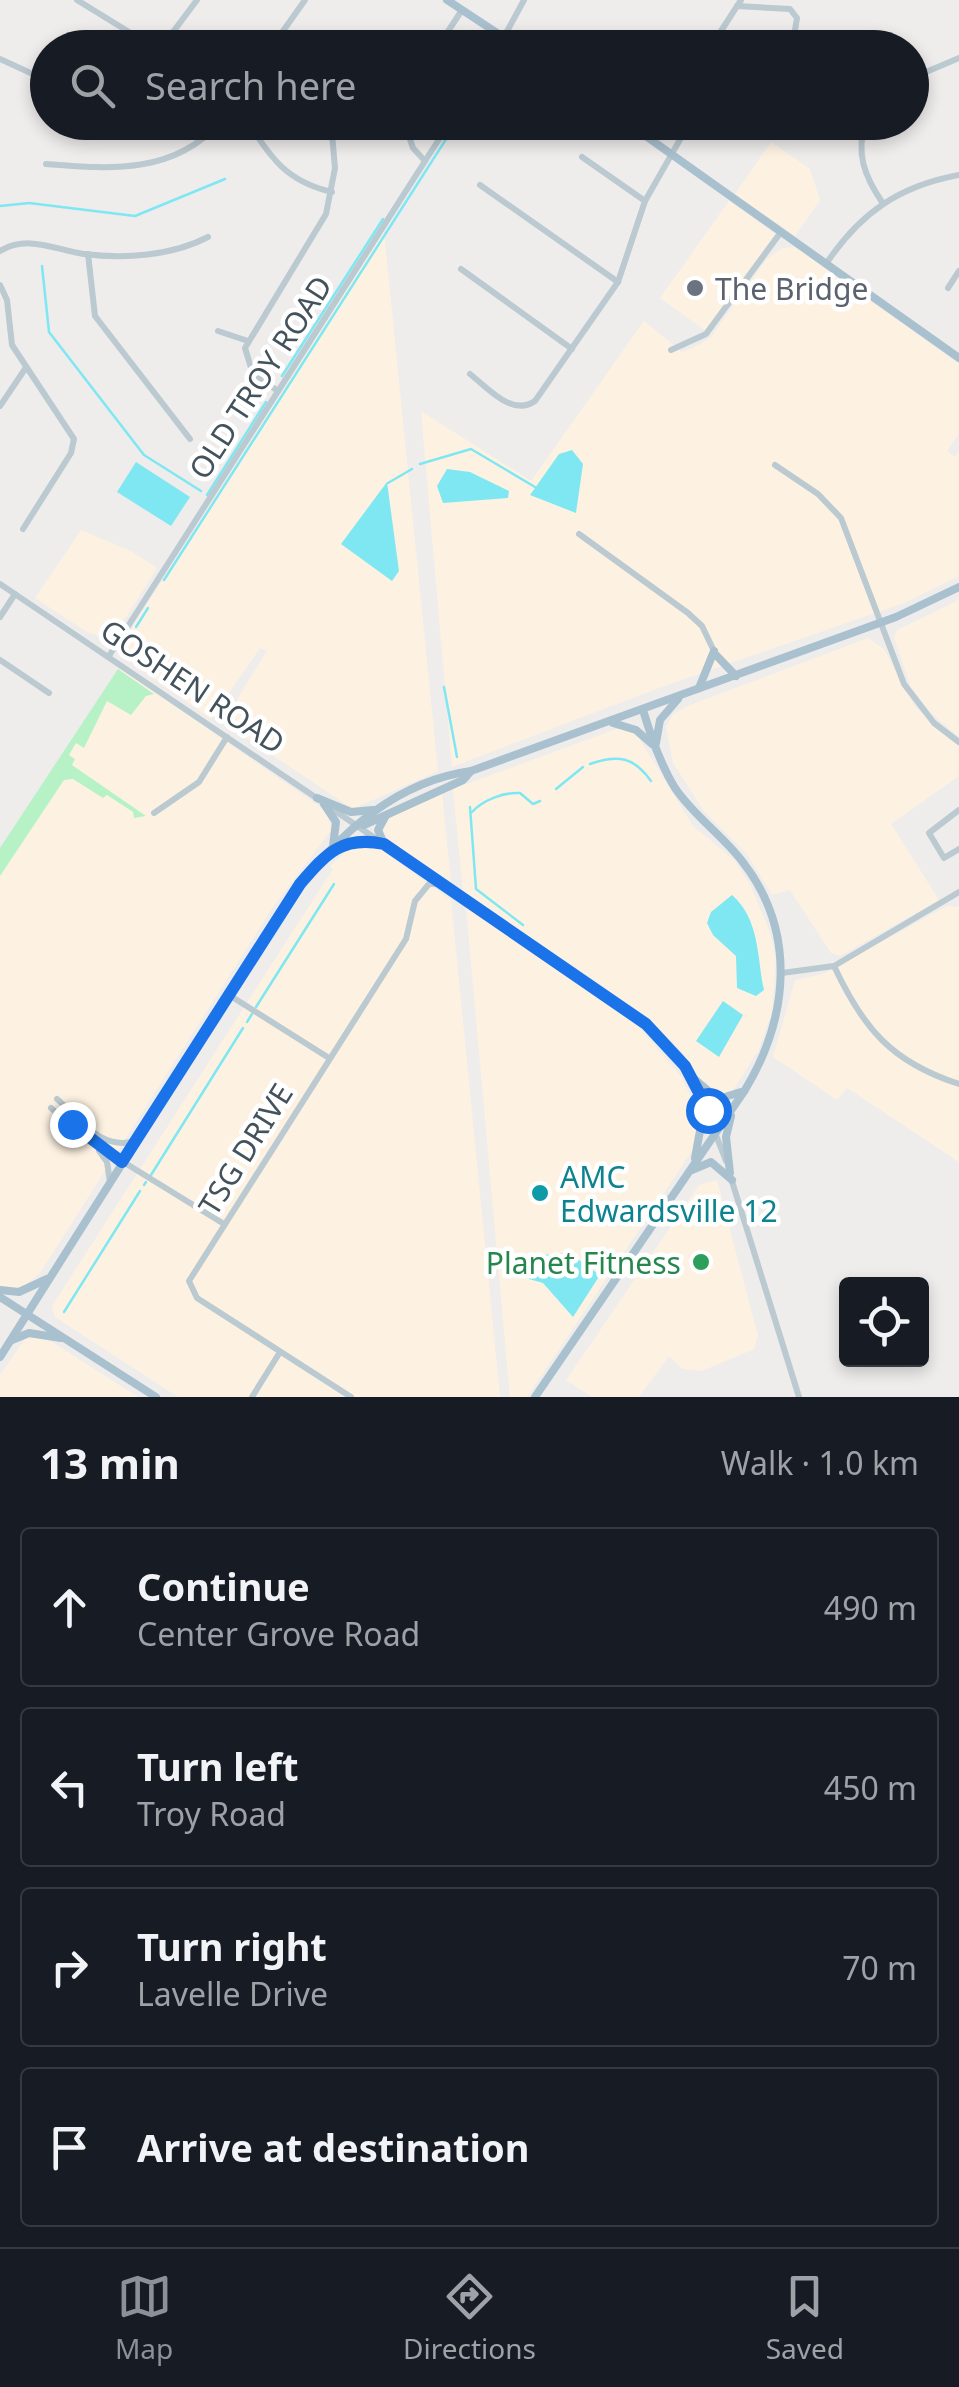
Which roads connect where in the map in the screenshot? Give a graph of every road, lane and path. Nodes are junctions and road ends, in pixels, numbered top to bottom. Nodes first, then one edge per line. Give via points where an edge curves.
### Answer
1 (77, 0) edge
2 (196, 0) edge
3 (304, 0) edge
4 (447, 0) edge
5 (524, 0) edge
6 (739, 3) edge
7 (462, 10) junction
8 (128, 30) edge
9 (172, 30) edge
10 (283, 30) edge
11 (449, 30) edge
12 (494, 30) edge
13 (509, 30) edge
14 (721, 30) edge
15 (796, 30) edge
16 (959, 58) edge
17 (1, 61) edge
18 (929, 71) edge
19 (30, 73) edge
20 (200, 140) edge
21 (259, 140) edge
22 (331, 140) edge
23 (410, 140) edge
24 (438, 140) edge
25 (651, 140) edge
26 (681, 140) edge
27 (862, 140) edge
28 (673, 156) junction
29 (582, 157) dead end
30 (425, 161) junction
31 (46, 164) dead end
32 (959, 174) edge
33 (480, 185) dead end
34 (332, 192) junction
35 (646, 201) junction
36 (882, 202) junction
37 (780, 232) junction
38 (208, 237) dead end
39 (0, 250) edge
40 (88, 254) junction
41 (826, 264) junction
42 (461, 269) dead end
43 (959, 271) edge
44 (618, 282) junction
45 (0, 285) edge
46 (948, 288) dead end
47 (218, 331) dead end
48 (248, 341) junction
49 (572, 349) junction
50 (671, 350) dead end
51 (959, 358) edge
52 (25, 368) junction
53 (470, 374) dead end
54 (278, 392) junction
55 (0, 406) edge
56 (190, 439) dead end
57 (774, 464) dead end
58 (23, 530) dead end
59 (579, 534) dead end
60 (0, 584) edge
61 (959, 587) edge
62 (15, 594) junction
63 (0, 617) edge
64 (880, 623) junction
65 (714, 651) junction
66 (108, 656) junction
67 (0, 660) edge
68 (736, 676) junction
69 (697, 690) junction
70 (50, 692) dead end
71 (683, 695) junction
72 (643, 710) junction
73 (609, 722) junction
74 (227, 737) junction
75 (959, 742) edge
76 (655, 747) junction
77 (470, 771) junction
78 (319, 800) junction
79 (373, 810) junction
80 (959, 810) edge
81 (389, 812) junction
82 (154, 813) dead end
83 (359, 828) junction
84 (384, 844) junction
85 (959, 848) edge
86 (332, 849) junction
87 (407, 859) junction
88 (446, 889) junction
89 (456, 893) junction
90 (958, 895) edge
91 (834, 966) junction
92 (782, 972) junction
93 (229, 995) junction
94 (329, 1058) junction
95 (694, 1080) junction
96 (959, 1084) edge
97 (745, 1090) junction
98 (57, 1099) dead end
99 (51, 1108) dead end
100 (716, 1132) junction
101 (92, 1142) junction
102 (136, 1142) junction
103 (122, 1162) junction
104 (690, 1170) junction
105 (731, 1177) junction
106 (110, 1182) junction
107 (224, 1224) junction
108 (50, 1276) junction
109 (0, 1293) edge
110 (27, 1314) junction
111 (64, 1338) junction
112 (9, 1343) junction
113 (280, 1352) junction
114 (0, 1357) edge
115 (156, 1397) edge
116 (252, 1397) edge
117 (351, 1397) edge
118 (535, 1397) edge
119 (800, 1397) edge

1 - 8 street
2 - 9 street
3 - 10 street
4 - 7 main road
5 - 13 street
6 - 14 street
6 - 15 street via 790,9
7 - 11 street
7 - 12 main road
16 - 18 street
17 - 19 street
20 - 31 street via 155,164
21 - 34 street via 285,173
22 - 34 street
23 - 30 street
24 - 30 street, OLD TROY ROAD
25 - 28 main road
26 - 28 street
27 - 36 street via 863,165
28 - 35 street
28 - 37 main road
29 - 35 street
30 - 54 street, OLD TROY ROAD
32 - 36 street
33 - 44 street
34 - 48 street via 316,237
35 - 44 street
36 - 41 street
37 - 41 main road
37 - 50 street via 706,334
38 - 40 street via 152,253
39 - 40 street via 28,242
40 - 56 street via 95,316
41 - 51 main road
42 - 49 street
43 - 46 street
44 - 49 street
45 - 52 street via 9,338
47 - 48 street
48 - 54 street via 249,368
49 - 53 street via 525,407 512,406
52 - 55 street
52 - 58 street via 74,439
54 - 66 street, OLD TROY ROAD
57 - 64 street via 841,518
59 - 65 street via 688,613
60 - 62 street, GOSHEN ROAD
61 - 64 main road
62 - 63 street
62 - 66 street, GOSHEN ROAD
64 - 68 main road
64 - 75 street via 913,698
65 - 68 main road
65 - 69 main road
66 - 74 street, GOSHEN ROAD
67 - 70 street
68 - 69 main road
69 - 71 main road
71 - 72 main road
71 - 76 main road via 660,720
72 - 73 main road
72 - 76 main road
73 - 76 main road via 636,730
73 - 77 main road
74 - 78 street, GOSHEN ROAD
74 - 82 street via 198,782
76 - 92 main road via 684,800 757,881 778,937
77 - 79 main road
77 - 81 main road
78 - 79 main road via 350,812
78 - 83 street, GOSHEN ROAD
78 - 86 main road via 336,822
79 - 83 main road
80 - 85 street via 929,833 944,858
81 - 83 main road
81 - 84 main road via 378,827
83 - 84 street, GOSHEN ROAD
83 - 86 main road
84 - 86 main road via 363,840
84 - 87 street, GOSHEN ROAD
86 - 93 main road via 300,884
87 - 88 street
87 - 89 street
88 - 89 street
88 - 94 street, TSG DRIVE via 432,883 417,896 411,930
89 - 95 street via 646,1024
90 - 91 street
91 - 92 street
91 - 96 street via 874,1036 911,1063
92 - 97 main road via 768,1048
93 - 94 street
93 - 102 main road
94 - 107 street, TSG DRIVE
95 - 97 main road via 718,1100
95 - 100 street
95 - 104 main road via 702,1120
97 - 100 main road
97 - 105 main road via 728,1127
98 - 102 street via 105,1141
99 - 101 street
100 - 104 main road
100 - 105 street
101 - 103 street
101 - 106 street
102 - 103 main road
103 - 106 main road
103 - 107 street
104 - 105 main road via 711,1162
104 - 118 main road
105 - 119 street
106 - 108 main road
107 - 113 street, TSG DRIVE via 189,1289
108 - 109 main road via 19,1292
108 - 110 main road
109 - 110 main road
110 - 111 main road
110 - 112 main road
111 - 112 main road via 29,1333
111 - 115 main road
112 - 114 main road
113 - 116 street
113 - 117 street, TSG DRIVE

